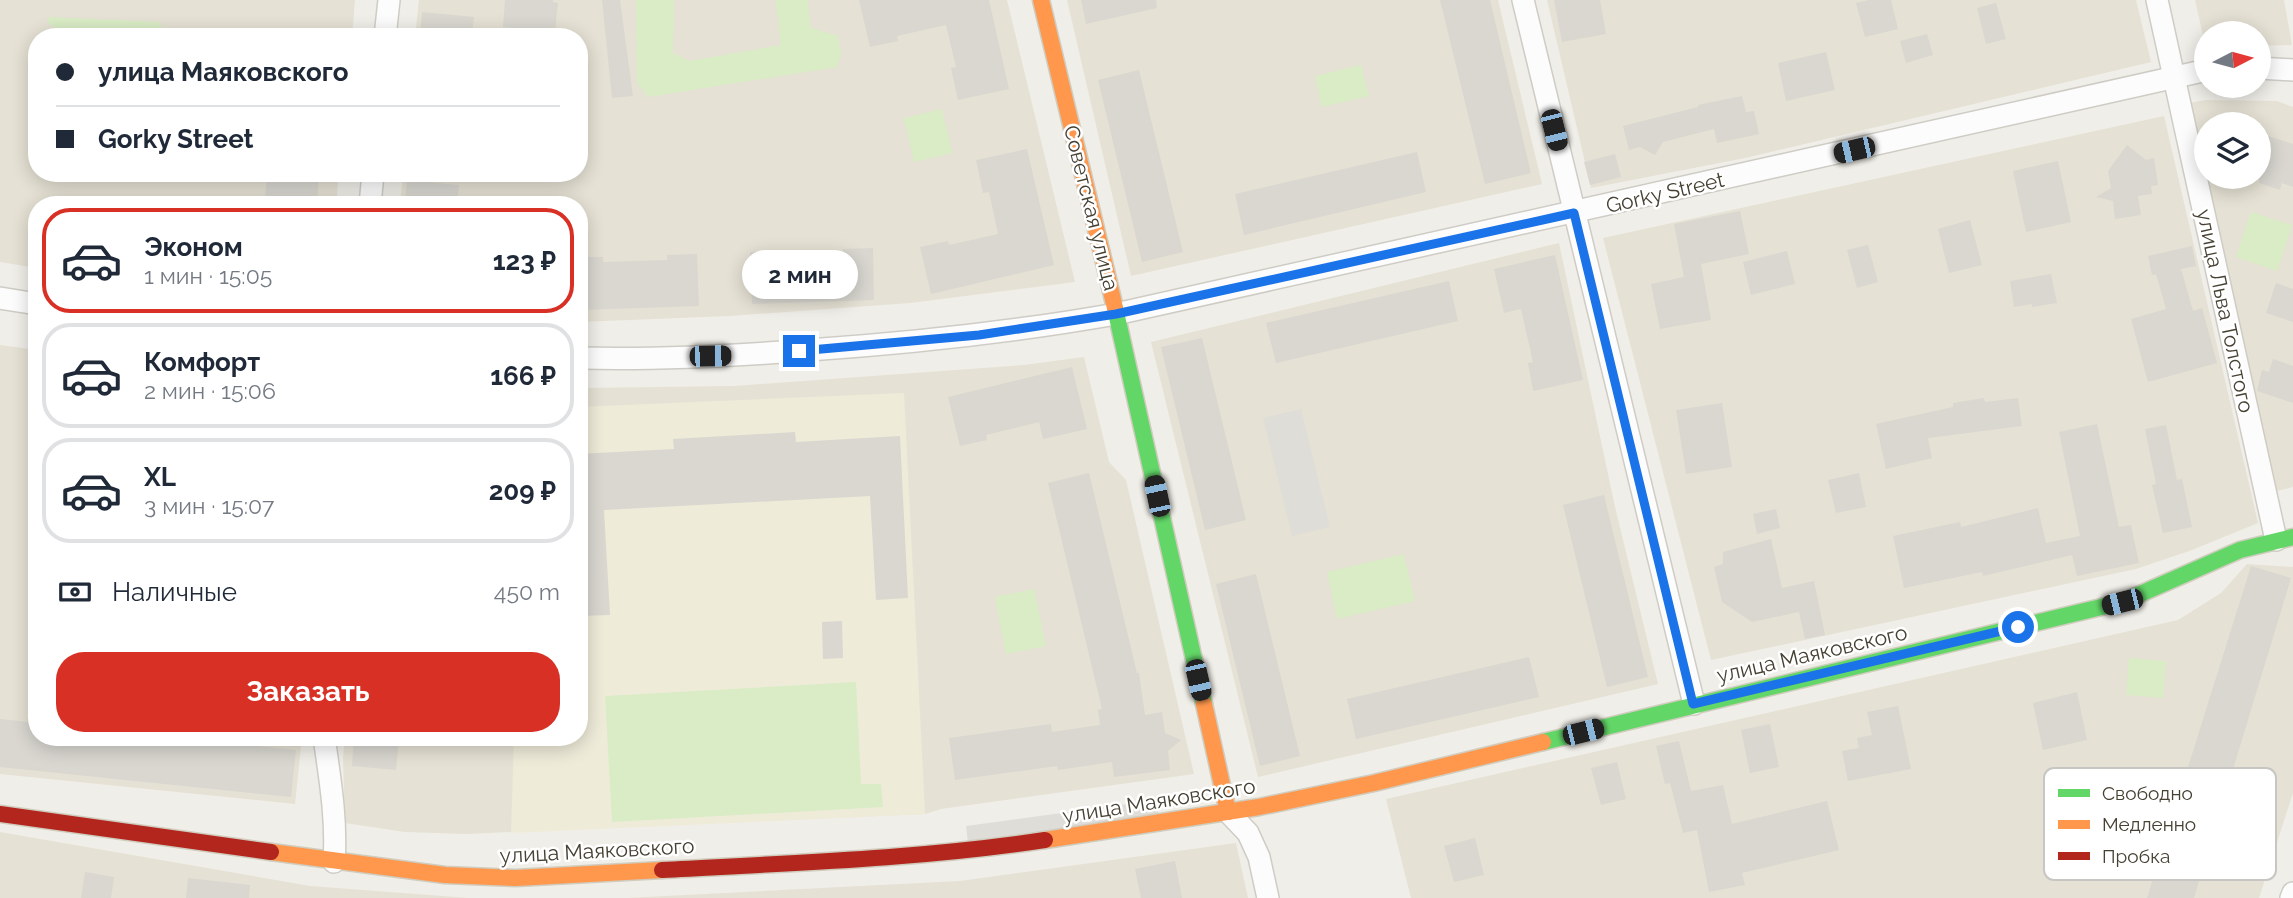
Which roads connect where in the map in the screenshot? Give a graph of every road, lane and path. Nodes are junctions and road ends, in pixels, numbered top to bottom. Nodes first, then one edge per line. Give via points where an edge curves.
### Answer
1 (389, 0) edge
2 (1041, 0) edge
3 (1523, 0) edge
4 (2157, 0) edge
5 (386, 28) edge
6 (2272, 69) edge
7 (2293, 70) edge
8 (2194, 73) edge
9 (2173, 77) junction
10 (1574, 213) junction
11 (0, 298) edge
12 (28, 303) edge
13 (1116, 314) junction
14 (588, 358) edge
15 (2284, 538) edge
16 (1693, 704) junction
17 (325, 746) edge
18 (1228, 812) junction
19 (0, 814) edge
20 (334, 862) junction
21 (2293, 893) edge
22 (1268, 898) edge
23 (2291, 898) edge

1 - 5 street
2 - 13 street, Советская улица
3 - 10 street
4 - 9 street, улица Льва Толстого
6 - 7 street
8 - 9 street, Gorky Street
9 - 10 street, Gorky Street
9 - 15 street, улица Льва Толстого
10 - 13 street, Gorky Street
10 - 16 street
11 - 12 street
13 - 14 street, Gorky Street via 860,346
13 - 18 street, Советская улица
15 - 16 street, улица Маяковского via 2240,550 2122,602
16 - 18 street, улица Маяковского via 1346,789
17 - 20 street via 335,813
18 - 20 street, улица Маяковского via 999,847 643,871 516,878
18 - 22 street, Советская улица via 1254,845
19 - 20 street, улица Маяковского
21 - 23 street

